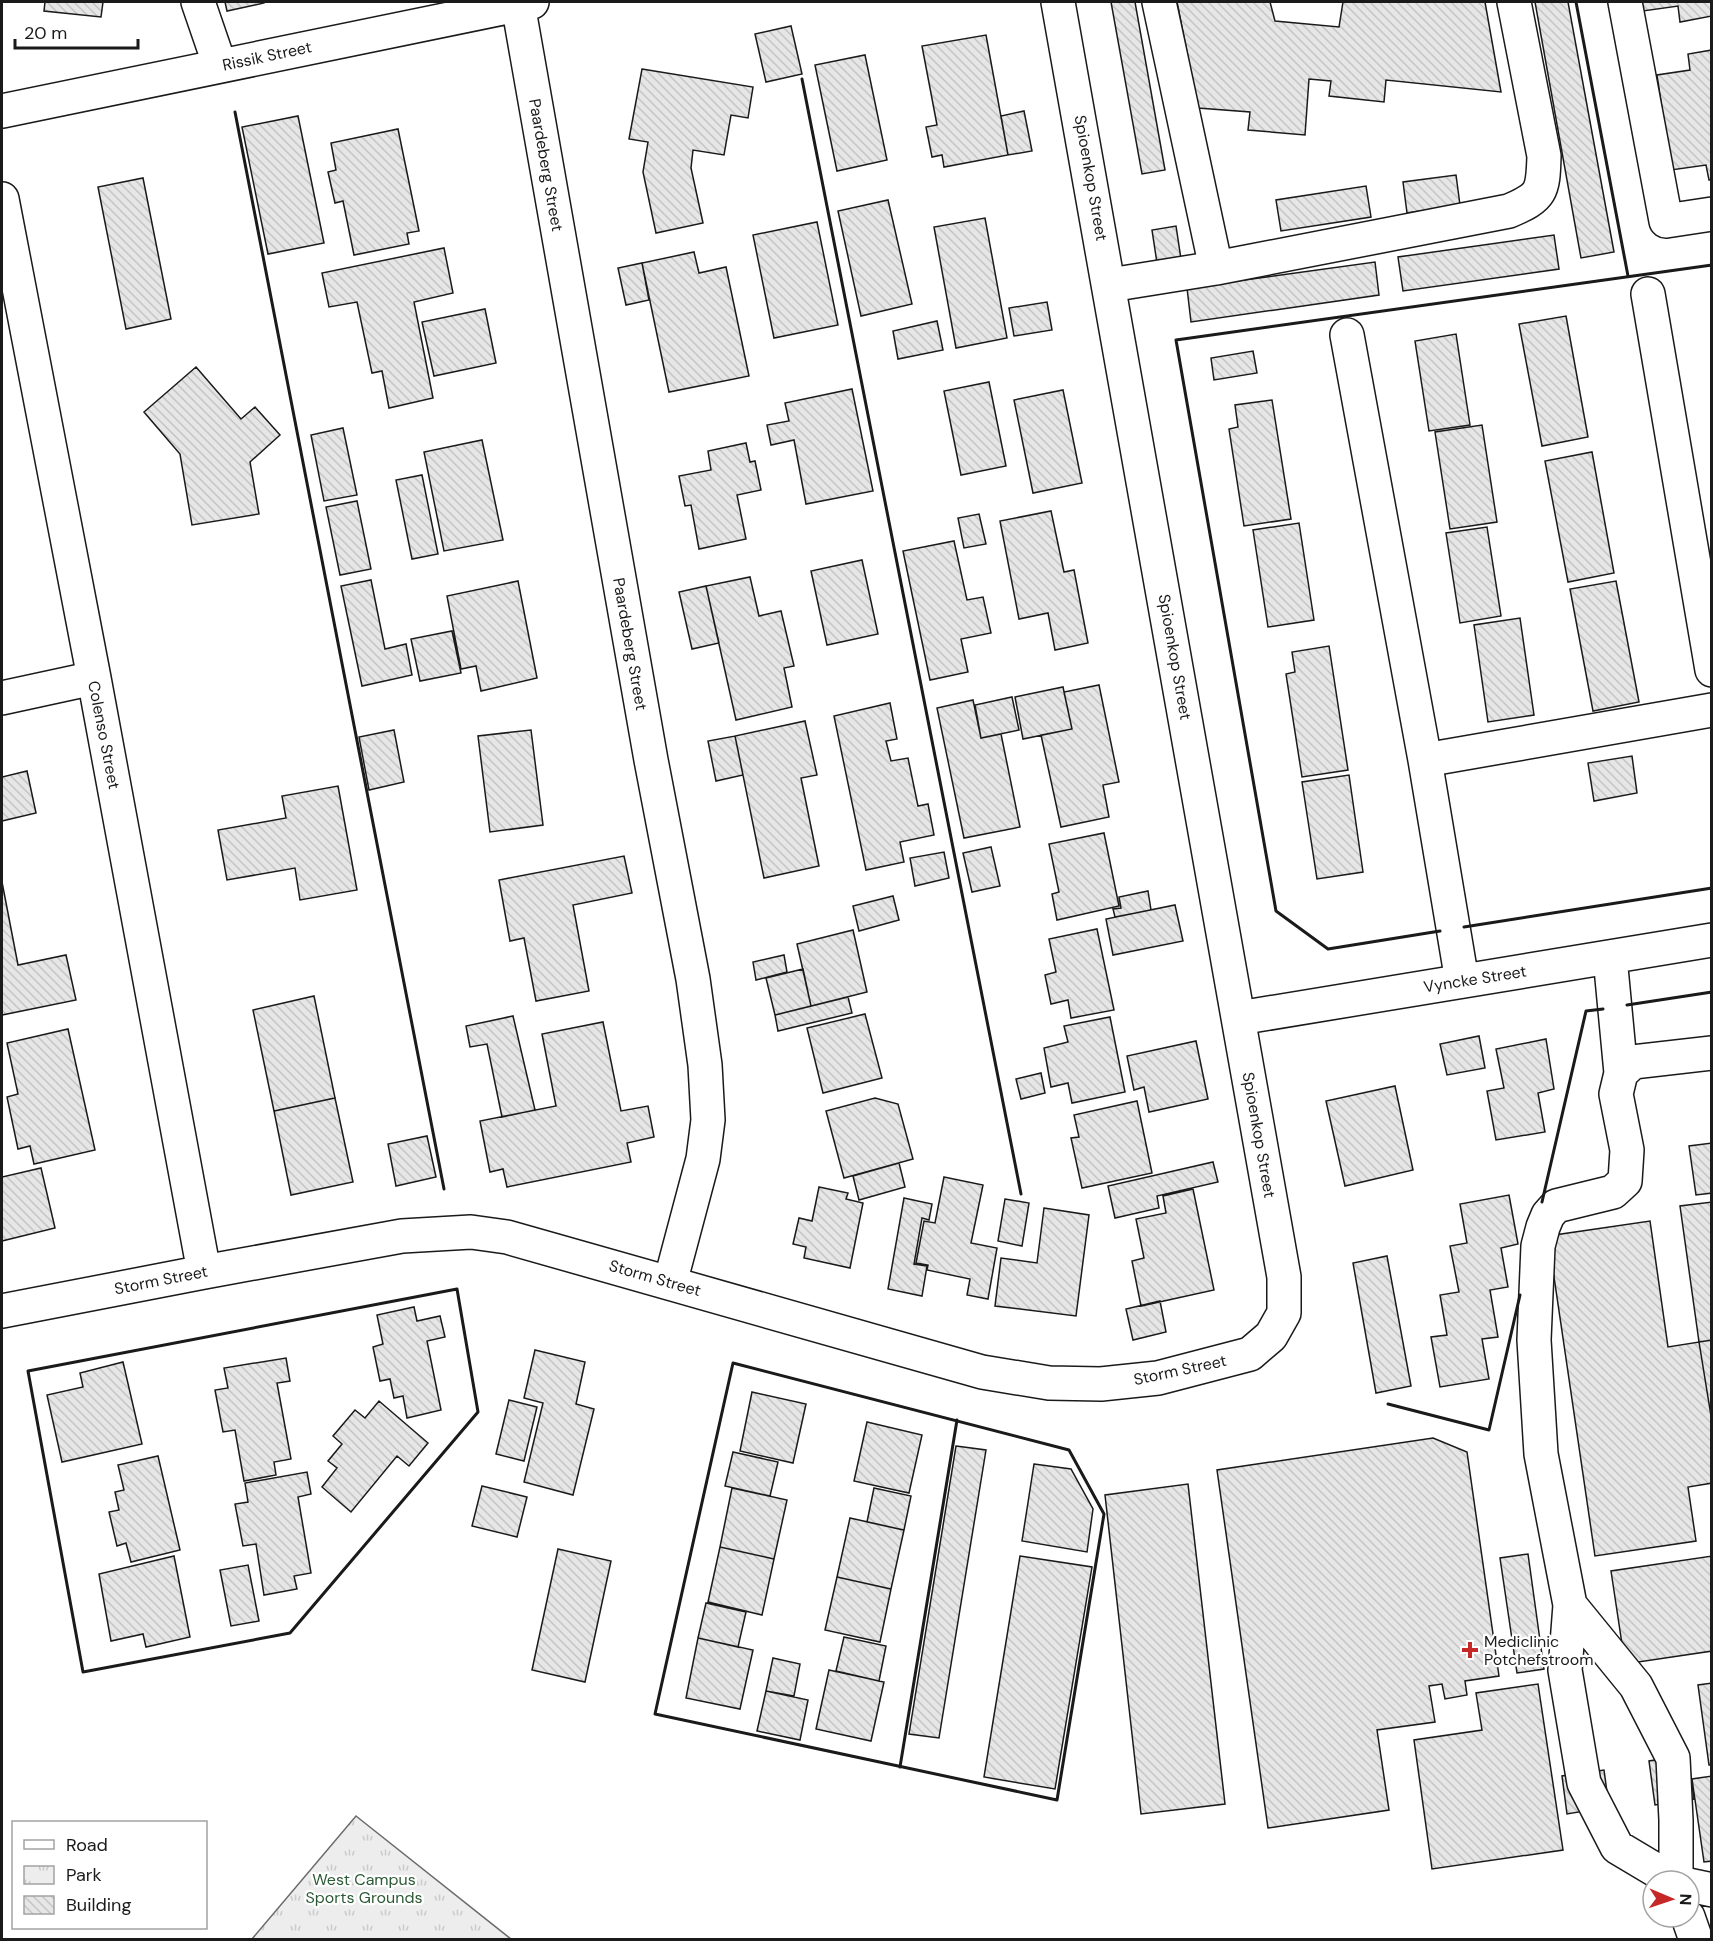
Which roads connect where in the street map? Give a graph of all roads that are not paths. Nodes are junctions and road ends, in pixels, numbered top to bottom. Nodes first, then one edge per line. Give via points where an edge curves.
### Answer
1 (198, 2) edge
2 (1058, 2) edge
3 (1159, 2) edge
4 (1514, 2) edge
5 (1625, 2) edge
6 (525, 3) edge
7 (220, 66) junction
8 (2, 111) edge
9 (2, 199) edge
10 (1712, 214) edge
11 (1216, 268) junction
12 (1110, 285) junction
13 (1648, 294) dead end
14 (1347, 335) dead end
15 (1712, 670) edge
16 (94, 678) junction
17 (2, 698) edge
18 (1712, 710) edge
19 (1425, 760) junction
20 (1712, 940) edge
21 (1610, 957) junction
22 (1462, 981) junction
23 (1239, 1018) junction
24 (1712, 1053) edge
25 (1621, 1073) junction
26 (204, 1272) junction
27 (670, 1282) junction
28 (2, 1311) edge
29 (1284, 1312) joint
30 (1570, 1605) junction
31 (1655, 1869) edge
32 (1675, 1869) edge

1 - 7 street
2 - 12 street, Spioenkop Street
3 - 11 street
4 - 11 street via 1544,156 1544,176 1538,195 1509,212
5 - 10 street via 1666,221
6 - 7 street, Rissik Street
6 - 27 street, Paardeberg Street via 705,1065 708,1120 703,1159
7 - 8 street, Rissik Street
9 - 16 street, Colenso Street
11 - 12 street
12 - 23 street, Spioenkop Street
13 - 15 street
14 - 19 street
16 - 17 street
16 - 26 street, Colenso Street
18 - 19 street
19 - 22 street
20 - 21 street, Vyncke Street
21 - 22 street, Vyncke Street
21 - 25 street
22 - 23 street, Vyncke Street
23 - 29 street, Spioenkop Street via 1284,1277
24 - 25 street via 1633,1062
25 - 30 street via 1616,1094 1628,1150 1625,1181 1613,1192 1556,1206 1548,1215 1539,1246 1534,1340 1542,1454
26 - 27 street, Storm Street via 402,1236 471,1232 507,1237
26 - 28 street, Storm Street
27 - 29 street, Storm Street via 981,1372 1049,1383 1101,1384 1158,1378 1250,1354 1271,1336
30 - 31 street via 1565,1671 1584,1783 1617,1847
30 - 32 street via 1636,1686 1673,1758

